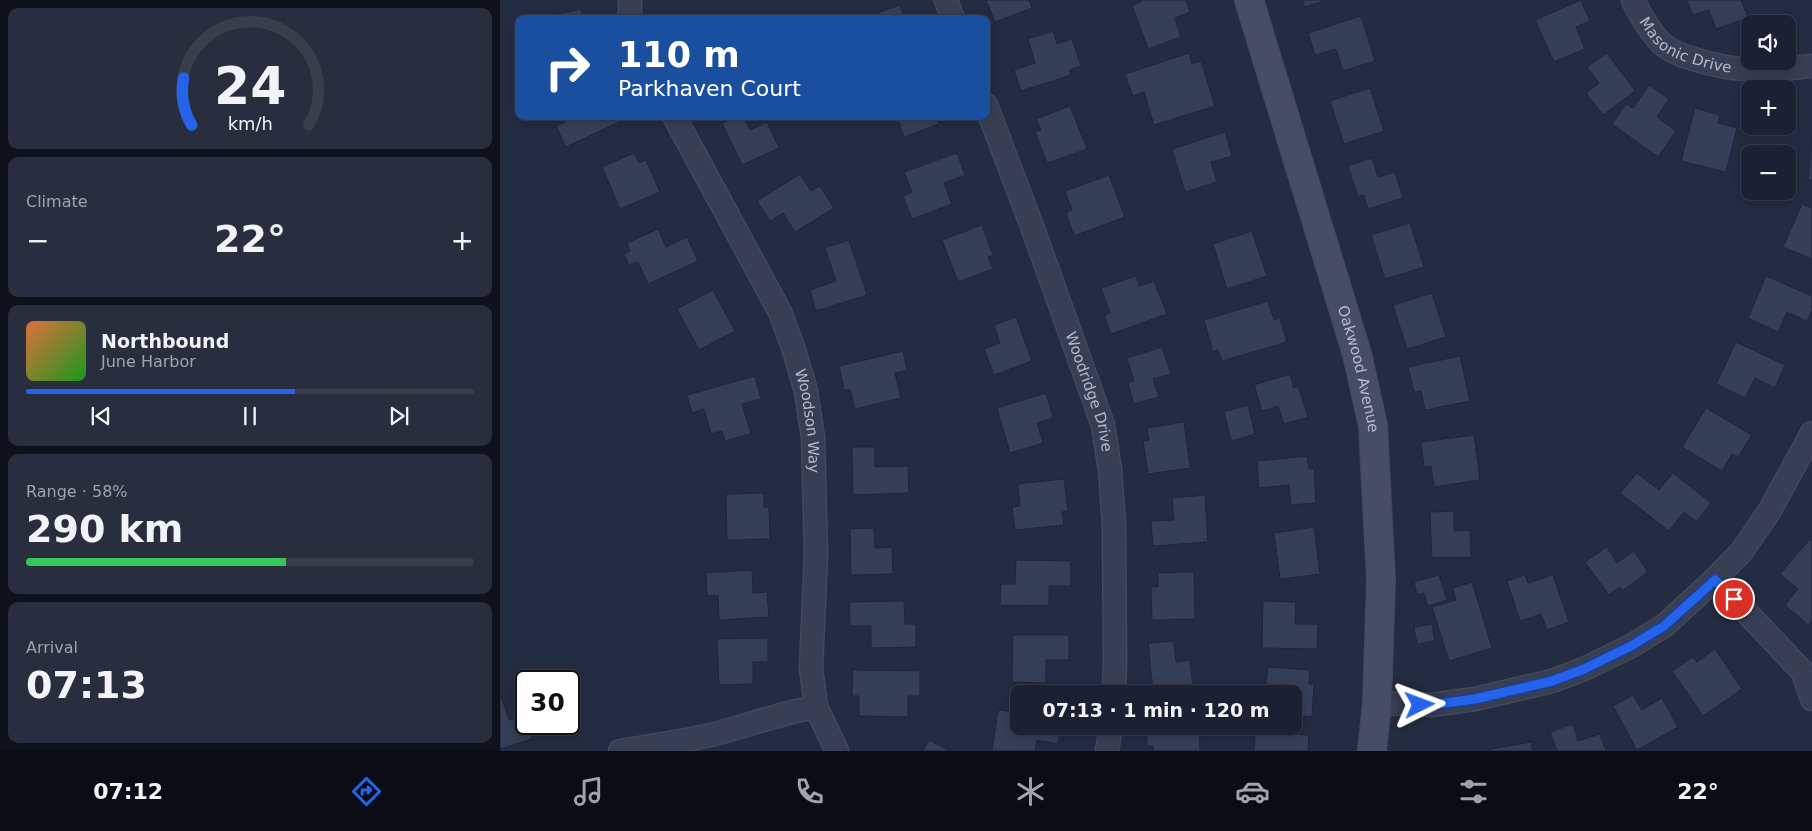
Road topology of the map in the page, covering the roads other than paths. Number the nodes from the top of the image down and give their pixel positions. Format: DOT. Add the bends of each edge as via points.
graph roads {
  1 [pos="630,0"];
  2 [pos="946,0"];
  3 [pos="1249,0"];
  4 [pos="1633,0"];
  5 [pos="631,15"];
  6 [pos="952,15"];
  7 [pos="1812,66"];
  8 [pos="990,116"];
  9 [pos="676,120"];
  10 [pos="1812,433"];
  11 [pos="1715,580"];
  12 [pos="1114,685"];
  13 [pos="1812,699"];
  14 [pos="1376,703"];
  15 [pos="816,707"];
  16 [pos="1110,735"];
  17 [pos="620,751"];
  18 [pos="837,751"];
  19 [pos="1107,751"];
  20 [pos="1372,751"];
  1 -- 5 [label="street"];
  2 -- 6 [label="street"];
  3 -- 14 [label="main road, Oakwood Avenue" via="1358,354 1372,426 1381,580"];
  4 -- 7 [label="street, Masonic Drive" via="1661,43 1679,54 1712,65 1746,71"];
  8 -- 12 [label="street, Woodridge Drive" via="1103,425 1114,525"];
  9 -- 15 [label="street, Woodson Way" via="780,312 806,391 813,438 816,554 811,668"];
  10 -- 11 [label="street" via="1770,510 1742,551"];
  11 -- 13 [label="street" via="1803,672"];
  11 -- 14 [label="street" via="1664,626 1631,646 1552,681 1475,699 1431,705"];
  14 -- 20 [label="main road, Oakwood Avenue"];
  15 -- 17 [label="street" via="696,738"];
  15 -- 18 [label="street, Woodson Way"];
  16 -- 19 [label="street"];
}
